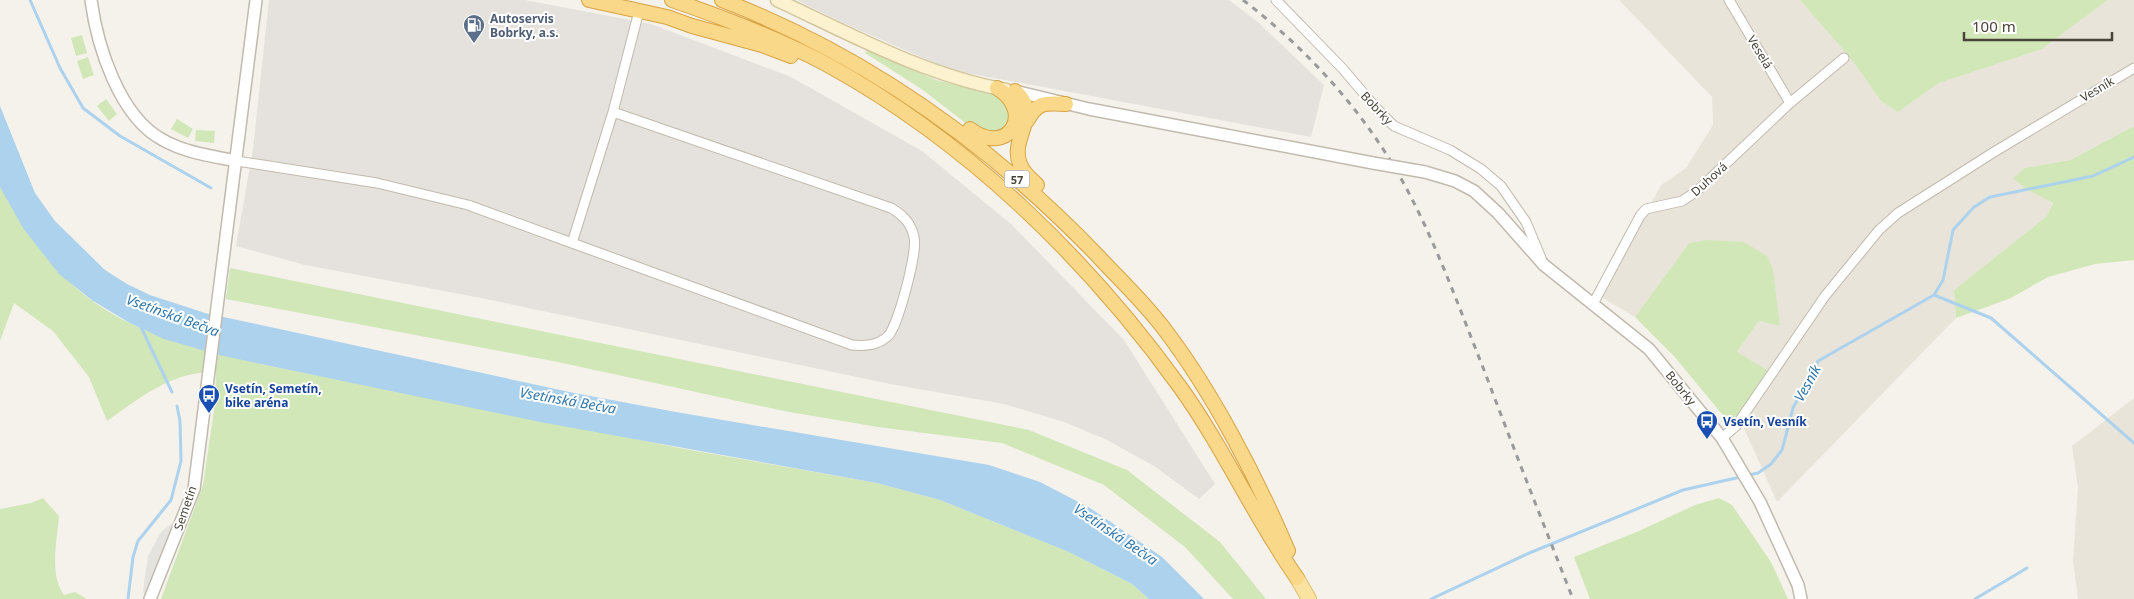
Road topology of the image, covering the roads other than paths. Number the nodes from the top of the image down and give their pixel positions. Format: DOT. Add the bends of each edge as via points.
graph roads {
  1 [pos="256,0"];
  2 [pos="589,0"];
  3 [pos="672,0"];
  4 [pos="722,0"];
  5 [pos="776,0"];
  6 [pos="1276,0"];
  7 [pos="1729,0"];
  8 [pos="91,2"];
  9 [pos="639,11"];
  10 [pos="1844,58"];
  11 [pos="2134,68"];
  12 [pos="885,80"];
  13 [pos="997,88"];
  14 [pos="1022,99"];
  15 [pos="1790,103"];
  16 [pos="1066,104"];
  17 [pos="612,112"];
  18 [pos="914,120"];
  19 [pos="1023,129"];
  20 [pos="237,161"];
  21 [pos="572,243"];
  22 [pos="1544,265"];
  23 [pos="1134,294"];
  24 [pos="1593,304"];
  25 [pos="1722,438"];
  26 [pos="1297,578"];
  27 [pos="150,599"];
  28 [pos="1309,599"];
  29 [pos="1801,599"];
  1 -- 20 [label="street, Semetín"];
  2 -- 9 [label="highway"];
  3 -- 18 [label="highway, 57" via="774,38 871,91"];
  4 -- 12 [label="highway, 57" via="803,34"];
  5 -- 13 [label="main road" via="906,60 944,75"];
  6 -- 22 [label="street, Bobrky" via="1394,126 1450,150 1501,186 1526,222"];
  7 -- 15 [label="street, Veselá"];
  8 -- 20 [label="street" via="113,80 148,130 184,150"];
  9 -- 17 [label="street"];
  9 -- 18 [label="highway" via="787,54"];
  10 -- 15 [label="street, Duhová"];
  11 -- 25 [label="street, Vesník" via="1994,152 1898,213 1879,230 1825,296 1736,426"];
  12 -- 14 [label="highway" via="934,103 985,139 995,140 1007,134"];
  12 -- 23 [label="highway, 57" via="979,146 1080,238"];
  13 -- 14 [label="main road"];
  13 -- 14 [label="highway" via="1010,99"];
  14 -- 16 [label="street, Bobrky"];
  14 -- 19 [label="highway" via="1026,112"];
  15 -- 24 [label="street, Duhová" via="1697,191 1682,201 1646,209"];
  16 -- 19 [label="highway" via="1046,103 1036,107"];
  16 -- 22 [label="street, Bobrky, bridge" via="1425,172 1455,181 1474,190"];
  17 -- 21 [label="street"];
  17 -- 21 [label="street" via="891,208 901,215 910,225 915,251 896,323 889,335 878,343 852,345"];
  18 -- 26 [label="highway, 57" via="1001,188 1059,242 1118,306 1181,388 1218,444"];
  19 -- 23 [label="highway" via="1017,148 1022,169 1088,235"];
  20 -- 21 [label="street" via="377,183 450,200"];
  20 -- 27 [label="street, Semetín" via="194,489"];
  22 -- 24 [label="street, Bobrky"];
  23 -- 26 [label="highway, 57" via="1178,348 1219,414 1278,529"];
  24 -- 25 [label="street, Bobrky" via="1649,349"];
  25 -- 29 [label="street, Bobrky" via="1760,502 1798,585"];
  26 -- 28 [label="main road, 57"];
}
